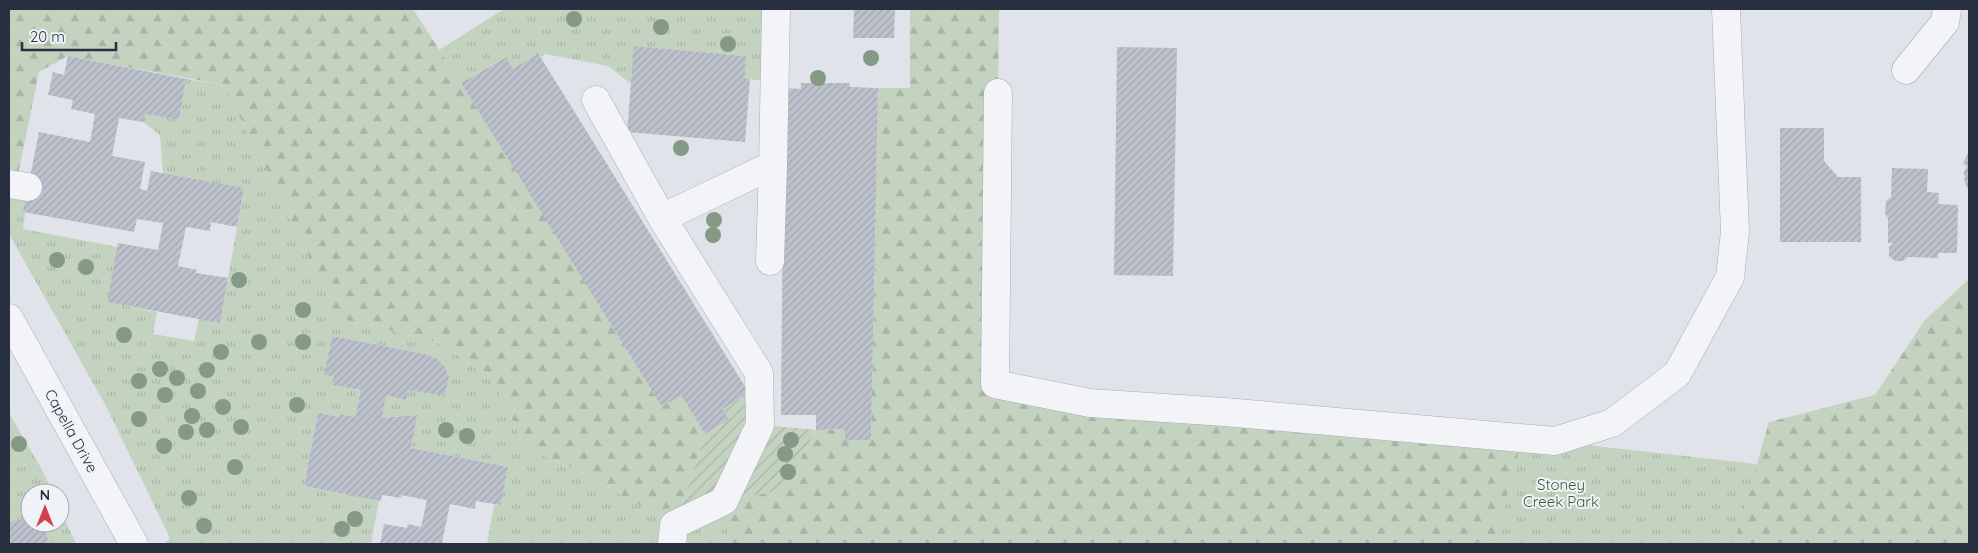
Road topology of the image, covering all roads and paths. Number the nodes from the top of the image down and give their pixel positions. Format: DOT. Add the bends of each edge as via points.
graph roads {
  1 [pos="776,9"];
  2 [pos="1726,9"];
  3 [pos="1947,9"];
  4 [pos="1906,70"];
  5 [pos="998,93"];
  6 [pos="596,100"];
  7 [pos="773,165"];
  8 [pos="662,218"];
  9 [pos="770,261"];
  10 [pos="9,318"];
  11 [pos="673,535"];
  12 [pos="134,544"];
  1 -- 7 [label="street"];
  2 -- 5 [label="street" via="1735,232 1730,277 1677,374 1612,424 1555,441 1090,403 994,384"];
  3 -- 4 [label="street" via="1945,22"];
  6 -- 8 [label="street"];
  7 -- 8 [label="street"];
  7 -- 9 [label="street"];
  8 -- 11 [label="street" via="759,372 760,425 724,502"];
  10 -- 12 [label="street, Capella Drive"];
}
